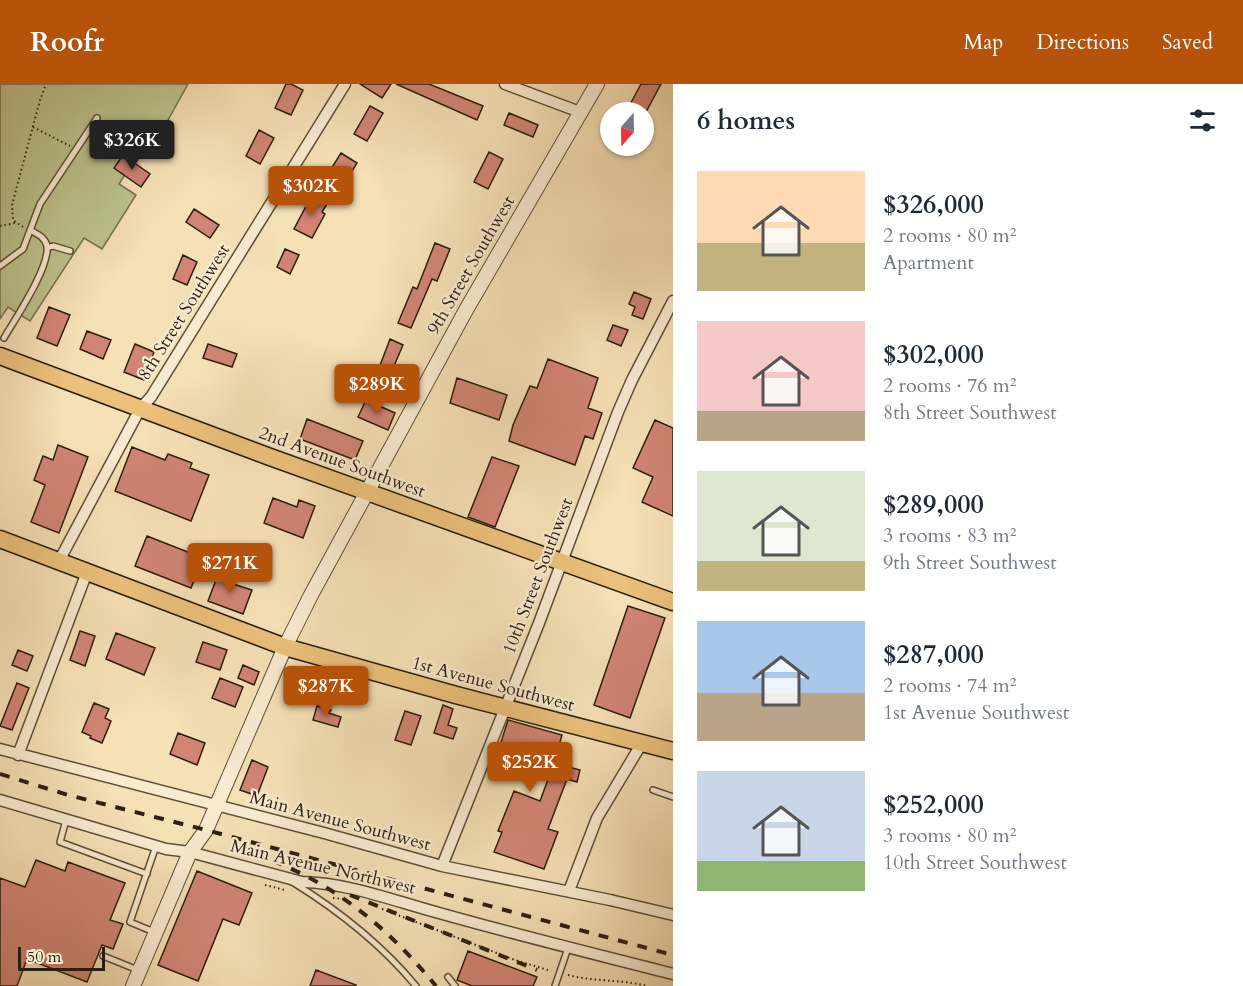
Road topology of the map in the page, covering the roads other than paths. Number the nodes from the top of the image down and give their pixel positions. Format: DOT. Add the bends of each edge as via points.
graph roads {
  1 [pos="345,84"];
  2 [pos="506,84"];
  3 [pos="597,84"];
  4 [pos="580,111"];
  5 [pos="97,118"];
  6 [pos="30,230"];
  7 [pos="46,248"];
  8 [pos="70,251"];
  9 [pos="0,266"];
  10 [pos="673,301"];
  11 [pos="4,338"];
  12 [pos="0,356"];
  13 [pos="140,409"];
  14 [pos="366,491"];
  15 [pos="0,538"];
  16 [pos="58,561"];
  17 [pos="561,562"];
  18 [pos="87,572"];
  19 [pos="673,602"];
  20 [pos="285,647"];
  21 [pos="505,707"];
  22 [pos="642,743"];
  23 [pos="0,749"];
  24 [pos="673,750"];
  25 [pos="18,755"];
  26 [pos="653,790"];
  27 [pos="673,797"];
  28 [pos="0,800"];
  29 [pos="218,805"];
  30 [pos="66,820"];
  31 [pos="156,846"];
  32 [pos="190,852"];
  33 [pos="442,866"];
  34 [pos="147,874"];
  35 [pos="286,878"];
  36 [pos="569,891"];
  37 [pos="673,915"];
  38 [pos="155,933"];
  39 [pos="568,948"];
  40 [pos="103,956"];
  41 [pos="139,970"];
  42 [pos="673,974"];
  43 [pos="448,978"];
  44 [pos="133,986"];
  45 [pos="416,986"];
  46 [pos="455,986"];
  47 [pos="555,986"];
  1 -- 13 [label="street, 8th Street Southwest"];
  2 -- 4 [label="street"];
  3 -- 4 [label="street, 9th Street Southwest"];
  4 -- 14 [label="street, 9th Street Southwest"];
  5 -- 6 [label="lane" via="40,204"];
  6 -- 7 [label="lane" via="42,237"];
  6 -- 9 [label="lane" via="23,249"];
  7 -- 8 [label="lane"];
  7 -- 11 [label="lane" via="40,273"];
  10 -- 17 [label="street, 10th Street Southwest" via="632,380"];
  12 -- 13 [label="main road, 2nd Avenue Southwest"];
  13 -- 14 [label="main road, 2nd Avenue Southwest"];
  13 -- 16 [label="street, 8th Street Southwest"];
  14 -- 17 [label="main road, 2nd Avenue Southwest"];
  14 -- 20 [label="street, 9th Street Southwest"];
  15 -- 16 [label="main road, 1st Avenue Southwest"];
  16 -- 18 [label="main road, 1st Avenue Southwest"];
  17 -- 19 [label="main road, 2nd Avenue Southwest"];
  17 -- 21 [label="street, 10th Street Southwest"];
  18 -- 20 [label="main road, 1st Avenue Southwest"];
  18 -- 25 [label="street"];
  20 -- 21 [label="main road, 1st Avenue Southwest"];
  20 -- 29 [label="street, 9th Street Southwest"];
  21 -- 22 [label="main road, 1st Avenue Southwest"];
  21 -- 33 [label="street, 10th Street Southwest"];
  22 -- 24 [label="main road, 1st Avenue Southwest"];
  22 -- 36 [label="street" via="597,818"];
  23 -- 25 [label="street, Main Avenue Southwest"];
  25 -- 29 [label="street, Main Avenue Southwest"];
  26 -- 27 [label="lane"];
  28 -- 30 [label="street, Main Avenue Northwest"];
  29 -- 32 [label="street, 9th Street Southwest" via="202,838"];
  29 -- 33 [label="street, Main Avenue Southwest"];
  30 -- 31 [label="street, Main Avenue Northwest"];
  30 -- 34 [label="lane" via="60,842"];
  31 -- 32 [label="street, Main Avenue Northwest"];
  31 -- 34 [label="lane"];
  32 -- 35 [label="street, Main Avenue Northwest"];
  32 -- 38 [label="street, 9th Street Southwest"];
  33 -- 36 [label="street, Main Avenue Southwest"];
  34 -- 38 [label="lane" via="130,922"];
  35 -- 39 [label="street, Main Avenue Northwest" via="376,894"];
  35 -- 45 [label="lane" via="346,917"];
  36 -- 37 [label="street, Main Avenue Southwest"];
  38 -- 41 [label="street, 9th Street Southwest"];
  39 -- 42 [label="street, Main Avenue Northwest"];
  39 -- 47 [label="lane"];
  40 -- 41 [label="lane"];
  41 -- 44 [label="street, 9th Street Southwest"];
  43 -- 46 [label="lane"];
}
